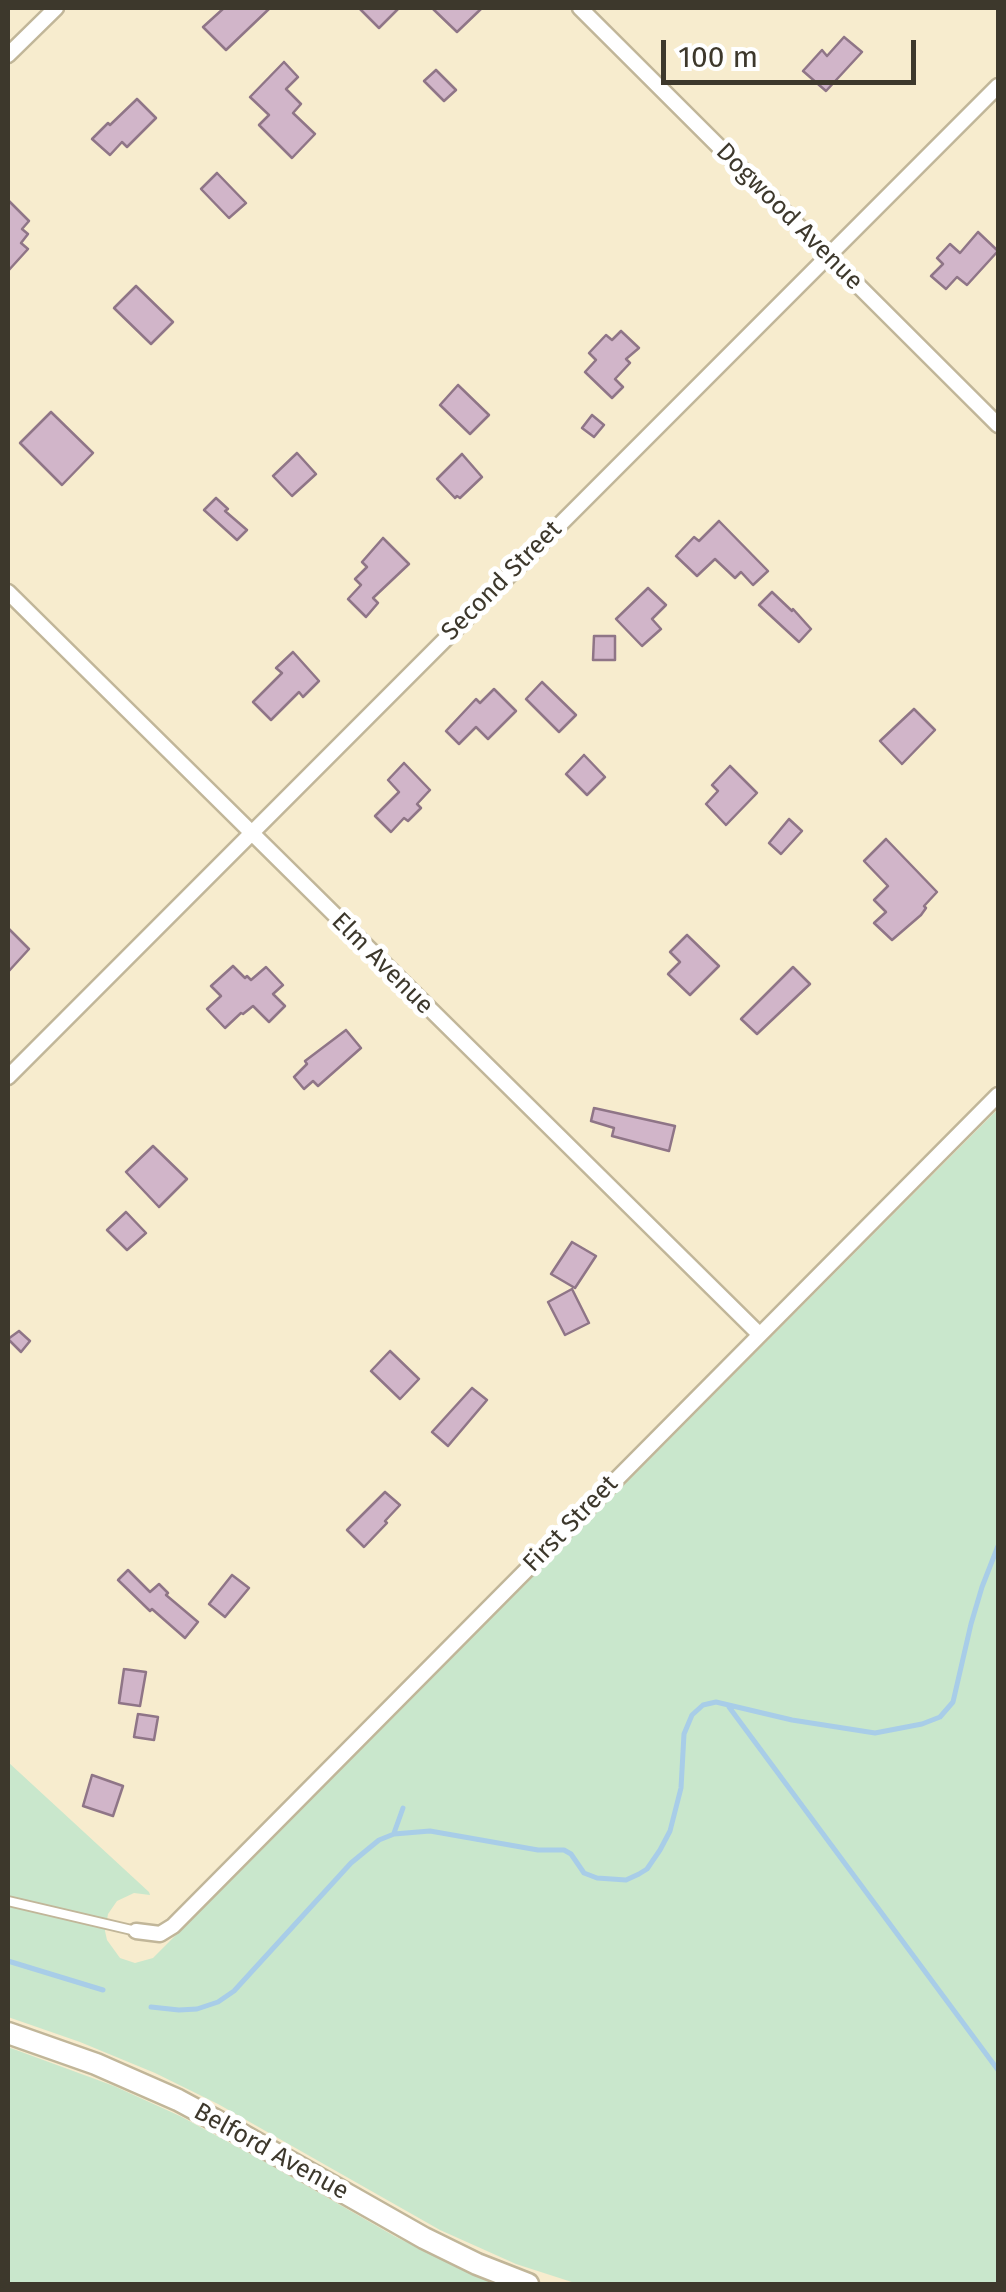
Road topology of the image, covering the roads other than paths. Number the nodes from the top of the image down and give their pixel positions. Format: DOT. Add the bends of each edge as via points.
graph roads {
  1 [pos="56,8"];
  2 [pos="580,8"];
  3 [pos="8,56"];
  4 [pos="998,86"];
  5 [pos="828,256"];
  6 [pos="998,426"];
  7 [pos="8,592"];
  8 [pos="250,833"];
  9 [pos="8,1077"];
  10 [pos="998,1095"];
  11 [pos="759,1334"];
  12 [pos="8,1901"];
  13 [pos="136,1931"];
  14 [pos="8,2032"];
  15 [pos="528,2284"];
  1 -- 3 [label="street"];
  2 -- 5 [label="street, Dogwood Avenue"];
  4 -- 5 [label="street, Second Street"];
  5 -- 6 [label="street, Dogwood Avenue"];
  5 -- 8 [label="street, Second Street"];
  7 -- 8 [label="street, Elm Avenue"];
  8 -- 9 [label="street, Second Street"];
  8 -- 11 [label="street, Elm Avenue"];
  10 -- 11 [label="street, First Street"];
  11 -- 13 [label="street, First Street" via="173,1926 160,1934"];
  12 -- 13 [label="lane"];
  14 -- 15 [label="main road, Belford Avenue" via="162,2093 424,2238"];
}
